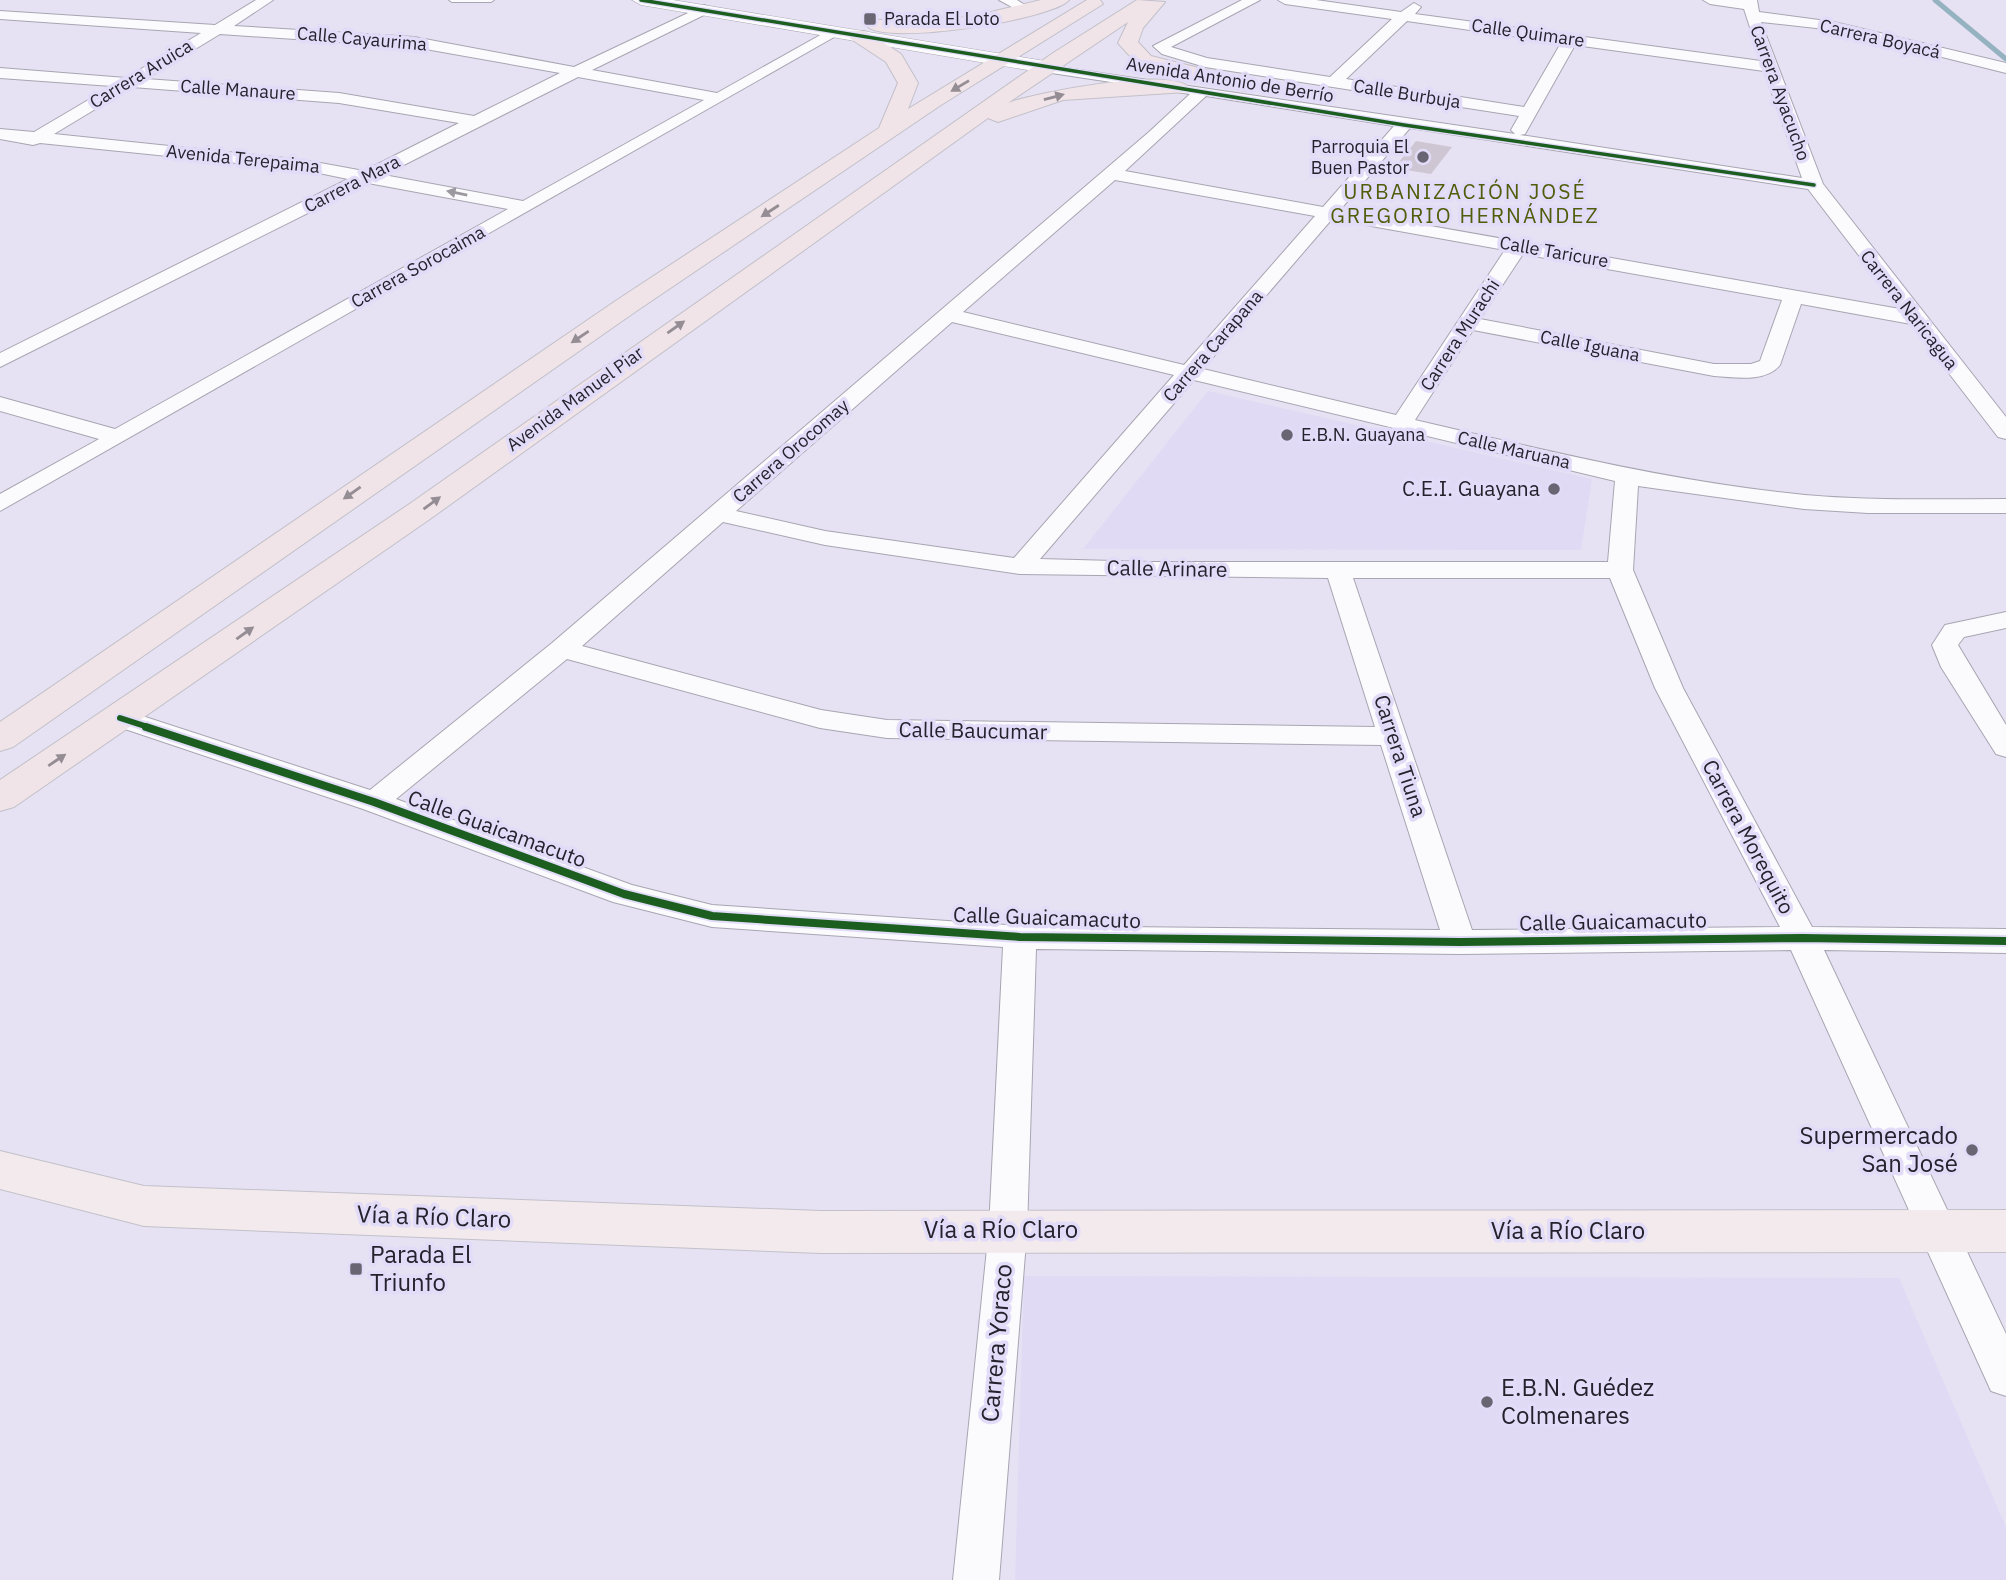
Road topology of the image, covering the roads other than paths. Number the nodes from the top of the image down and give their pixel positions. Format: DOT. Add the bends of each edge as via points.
graph roads {
  1 [pos="266,0"];
  2 [pos="452,0"];
  3 [pos="491,0"];
  4 [pos="641,0"];
  5 [pos="1006,0"];
  6 [pos="1060,0"];
  7 [pos="1102,0"];
  8 [pos="1150,0"];
  9 [pos="1157,0"];
  10 [pos="1253,0"];
  11 [pos="1285,0"];
  12 [pos="1423,0"];
  13 [pos="1710,0"];
  14 [pos="710,5"];
  15 [pos="1751,7"];
  16 [pos="1027,11"];
  17 [pos="0,15"];
  18 [pos="1403,16"];
  19 [pos="877,26"];
  20 [pos="217,28"];
  21 [pos="836,32"];
  22 [pos="858,35"];
  23 [pos="1571,39"];
  24 [pos="1011,55"];
  25 [pos="1053,62"];
  26 [pos="1770,67"];
  27 [pos="2002,67"];
  28 [pos="575,71"];
  29 [pos="0,73"];
  30 [pos="1334,82"];
  31 [pos="125,83"];
  32 [pos="1244,85"];
  33 [pos="1190,90"];
  34 [pos="720,98"];
  35 [pos="1531,113"];
  36 [pos="474,121"];
  37 [pos="1404,124"];
  38 [pos="888,132"];
  39 [pos="0,134"];
  40 [pos="1515,136"];
  41 [pos="38,138"];
  42 [pos="9,148"];
  43 [pos="924,153"];
  44 [pos="1111,174"];
  45 [pos="369,175"];
  46 [pos="1813,181"];
  47 [pos="343,187"];
  48 [pos="524,207"];
  49 [pos="1331,212"];
  50 [pos="498,221"];
  51 [pos="1518,246"];
  52 [pos="1794,296"];
  53 [pos="949,315"];
  54 [pos="1914,318"];
  55 [pos="1467,323"];
  56 [pos="0,361"];
  57 [pos="1189,373"];
  58 [pos="0,404"];
  59 [pos="1401,424"];
  60 [pos="2006,432"];
  61 [pos="117,437"];
  62 [pos="1627,477"];
  63 [pos="0,504"];
  64 [pos="2006,506"];
  65 [pos="718,514"];
  66 [pos="1020,566"];
  67 [pos="1338,570"];
  68 [pos="1620,570"];
  69 [pos="2006,620"];
  70 [pos="562,649"];
  71 [pos="120,718"];
  72 [pos="1394,736"];
  73 [pos="0,739"];
  74 [pos="2006,748"];
  75 [pos="0,798"];
  76 [pos="374,802"];
  77 [pos="1020,937"];
  78 [pos="1802,938"];
  79 [pos="2006,941"];
  80 [pos="1460,942"];
  81 [pos="0,1170"];
  82 [pos="1008,1230"];
  83 [pos="1939,1231"];
  84 [pos="2006,1231"];
  85 [pos="2006,1378"];
  86 [pos="976,1580"];
  1 -- 20 [label="street, Carrera Aruica"];
  2 -- 3 [label="lane"];
  4 -- 14 [label="street, Avenida Antonio de Berrío"];
  5 -- 16 [label="street"];
  6 -- 16 [label="highway"];
  7 -- 24 [label="highway"];
  8 -- 25 [label="highway, Avenida Manuel Piar"];
  9 -- 32 [label="highway" via="1134,27 1128,43 1144,60"];
  10 -- 30 [label="street, Calle Burbuja" via="1161,46 1205,62"];
  11 -- 18 [label="street, Calle Quimare"];
  12 -- 18 [label="street"];
  13 -- 15 [label="street, Carrera Boyacá"];
  14 -- 19 [label="street, Avenida Antonio de Berrío"];
  14 -- 21 [label="street, Avenida Antonio de Berrío"];
  14 -- 28 [label="street, Carrera Mara"];
  15 -- 26 [label="street, Carrera Ayacucho"];
  15 -- 27 [label="street, Carrera Boyacá"];
  16 -- 19 [label="highway" via="966,25"];
  17 -- 20 [label="street, Calle Cayaurima"];
  18 -- 23 [label="street, Calle Quimare"];
  18 -- 30 [label="street"];
  19 -- 24 [label="street, Avenida Antonio de Berrío"];
  20 -- 28 [label="street, Calle Cayaurima" via="414,42"];
  20 -- 31 [label="street, Carrera Aruica"];
  21 -- 22 [label="street, Avenida Antonio de Berrío"];
  21 -- 34 [label="street, Carrera Sorocaima"];
  22 -- 24 [label="street, Avenida Antonio de Berrío"];
  22 -- 38 [label="highway" via="894,58 908,83"];
  23 -- 26 [label="street, Calle Quimare"];
  23 -- 35 [label="street"];
  24 -- 25 [label="street, Avenida Antonio de Berrío"];
  24 -- 38 [label="highway, one-way"];
  25 -- 32 [label="street, Avenida Antonio de Berrío"];
  25 -- 33 [label="street, Avenida Antonio de Berrío"];
  25 -- 43 [label="highway, Avenida Manuel Piar"];
  26 -- 46 [label="street, Carrera Ayacucho"];
  28 -- 34 [label="street, Calle Cayaurima"];
  28 -- 36 [label="street, Carrera Mara"];
  29 -- 31 [label="street, Calle Manaure"];
  30 -- 35 [label="street, Calle Burbuja"];
  31 -- 36 [label="street, Calle Manaure" via="339,98"];
  31 -- 41 [label="street, Carrera Aruica"];
  32 -- 40 [label="street, Avenida Antonio de Berrío"];
  33 -- 37 [label="street, Avenida Antonio de Berrío"];
  43 -- 33 [label="highway, one-way" via="1008,111 1062,94 1118,87"];
  33 -- 44 [label="street, Carrera Orocomay"];
  34 -- 48 [label="street, Carrera Sorocaima"];
  35 -- 40 [label="street"];
  36 -- 45 [label="street, Carrera Mara"];
  37 -- 40 [label="street, Avenida Antonio de Berrío"];
  37 -- 49 [label="street, Carrera Carapana"];
  38 -- 73 [label="highway, one-way" via="592,329"];
  39 -- 41 [label="street, Avenida Terepaima"];
  40 -- 46 [label="street, Avenida Antonio de Berrío"];
  41 -- 42 [label="street, Carrera Aruica"];
  41 -- 45 [label="street, Avenida Terepaima" via="304,164"];
  42 -- 47 [label="street, Avenida Terepaima"];
  71 -- 43 [label="highway, Avenida Manuel Piar, one-way"];
  44 -- 49 [label="street, Calle Taricure"];
  44 -- 53 [label="street, Carrera Orocomay"];
  45 -- 47 [label="street, Carrera Mara"];
  48 -- 45 [label="street, Avenida Terepaima, one-way"];
  46 -- 54 [label="street, Carrera Naricagua"];
  47 -- 50 [label="street, Avenida Terepaima"];
  47 -- 56 [label="street, Carrera Mara"];
  48 -- 50 [label="street, Carrera Sorocaima"];
  49 -- 51 [label="street, Calle Taricure"];
  49 -- 57 [label="street, Carrera Carapana"];
  50 -- 61 [label="street, Carrera Sorocaima"];
  51 -- 52 [label="street, Calle Taricure"];
  51 -- 55 [label="street, Carrera Murachi"];
  52 -- 54 [label="street, Calle Taricure"];
  52 -- 55 [label="street, Calle Iguana" via="1769,365 1754,371 1714,370"];
  53 -- 57 [label="street, Calle Maruana"];
  53 -- 65 [label="street, Carrera Orocomay"];
  54 -- 60 [label="street, Carrera Naricagua"];
  55 -- 59 [label="street, Carrera Murachi"];
  57 -- 59 [label="street, Calle Maruana"];
  57 -- 66 [label="street, Carrera Carapana"];
  58 -- 61 [label="street"];
  59 -- 62 [label="street, Calle Maruana"];
  61 -- 63 [label="street, Carrera Sorocaima"];
  62 -- 64 [label="street, Calle Maruana" via="1804,502"];
  62 -- 68 [label="street, Carrera Morequito"];
  65 -- 66 [label="street, Calle Arinare" via="825,538"];
  65 -- 70 [label="street, Carrera Orocomay"];
  66 -- 67 [label="street, Calle Arinare"];
  67 -- 68 [label="street, Calle Arinare"];
  67 -- 72 [label="street, Carrera Tiuna"];
  68 -- 78 [label="street, Carrera Morequito" via="1669,688"];
  69 -- 74 [label="street" via="1954,631 1945,645"];
  70 -- 72 [label="street, Calle Baucumar" via="820,719 887,729"];
  70 -- 76 [label="street, Carrera Orocomay"];
  75 -- 71 [label="highway, Avenida Manuel Piar, one-way"];
  71 -- 76 [label="street, Calle Guaicamacuto"];
  72 -- 80 [label="street, Carrera Tiuna"];
  76 -- 77 [label="street, Calle Guaicamacuto" via="624,894 712,916"];
  77 -- 80 [label="street, Calle Guaicamacuto"];
  77 -- 82 [label="street, Carrera Yoraco"];
  78 -- 79 [label="street, Calle Guaicamacuto"];
  78 -- 80 [label="street, Calle Guaicamacuto"];
  78 -- 83 [label="street, Carrera Morequito"];
  81 -- 82 [label="main road, Vía a Río Claro" via="144,1206 821,1232"];
  82 -- 83 [label="main road, Vía a Río Claro"];
  82 -- 86 [label="street, Carrera Yoraco"];
  83 -- 84 [label="main road, Vía a Río Claro"];
  83 -- 85 [label="street, Carrera Morequito"];
}
